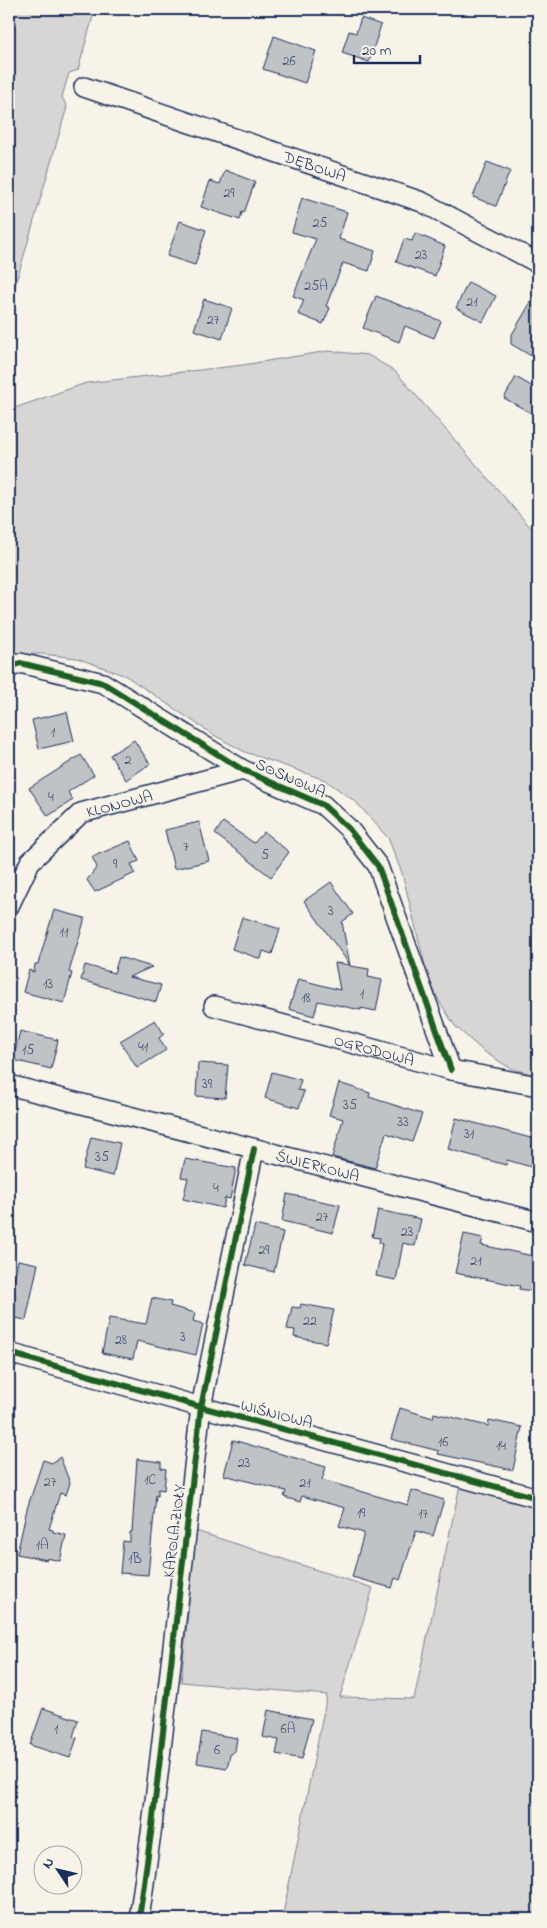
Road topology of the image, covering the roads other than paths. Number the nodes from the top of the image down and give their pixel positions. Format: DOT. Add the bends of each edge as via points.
graph roads {
  1 [pos="84,87"];
  2 [pos="538,263"];
  3 [pos="9,668"];
  4 [pos="243,770"];
  5 [pos="9,906"];
  6 [pos="214,1006"];
  7 [pos="451,1070"];
  8 [pos="9,1085"];
  9 [pos="538,1086"];
  10 [pos="254,1149"];
  11 [pos="538,1222"];
  12 [pos="9,1352"];
  13 [pos="201,1407"];
  14 [pos="538,1498"];
  15 [pos="139,1919"];
  1 -- 2 [label="street, DĘBOWA" via="422,202"];
  3 -- 4 [label="street, SOSNOWA" via="20,663 103,683"];
  4 -- 5 [label="street, KLONOWA" via="81,813 30,862"];
  4 -- 7 [label="street, SOSNOWA" via="323,804 349,828 378,866"];
  6 -- 7 [label="street, OGRODOWA"];
  7 -- 9 [label="street, OGRODOWA"];
  8 -- 10 [label="street, ŚWIERKOWA"];
  10 -- 11 [label="street, ŚWIERKOWA"];
  10 -- 13 [label="street, KAROLA ZIOŁY"];
  12 -- 13 [label="street, WIŚNIOWA"];
  13 -- 14 [label="street, WIŚNIOWA"];
  13 -- 15 [label="street, KAROLA ZIOŁY"];
}
